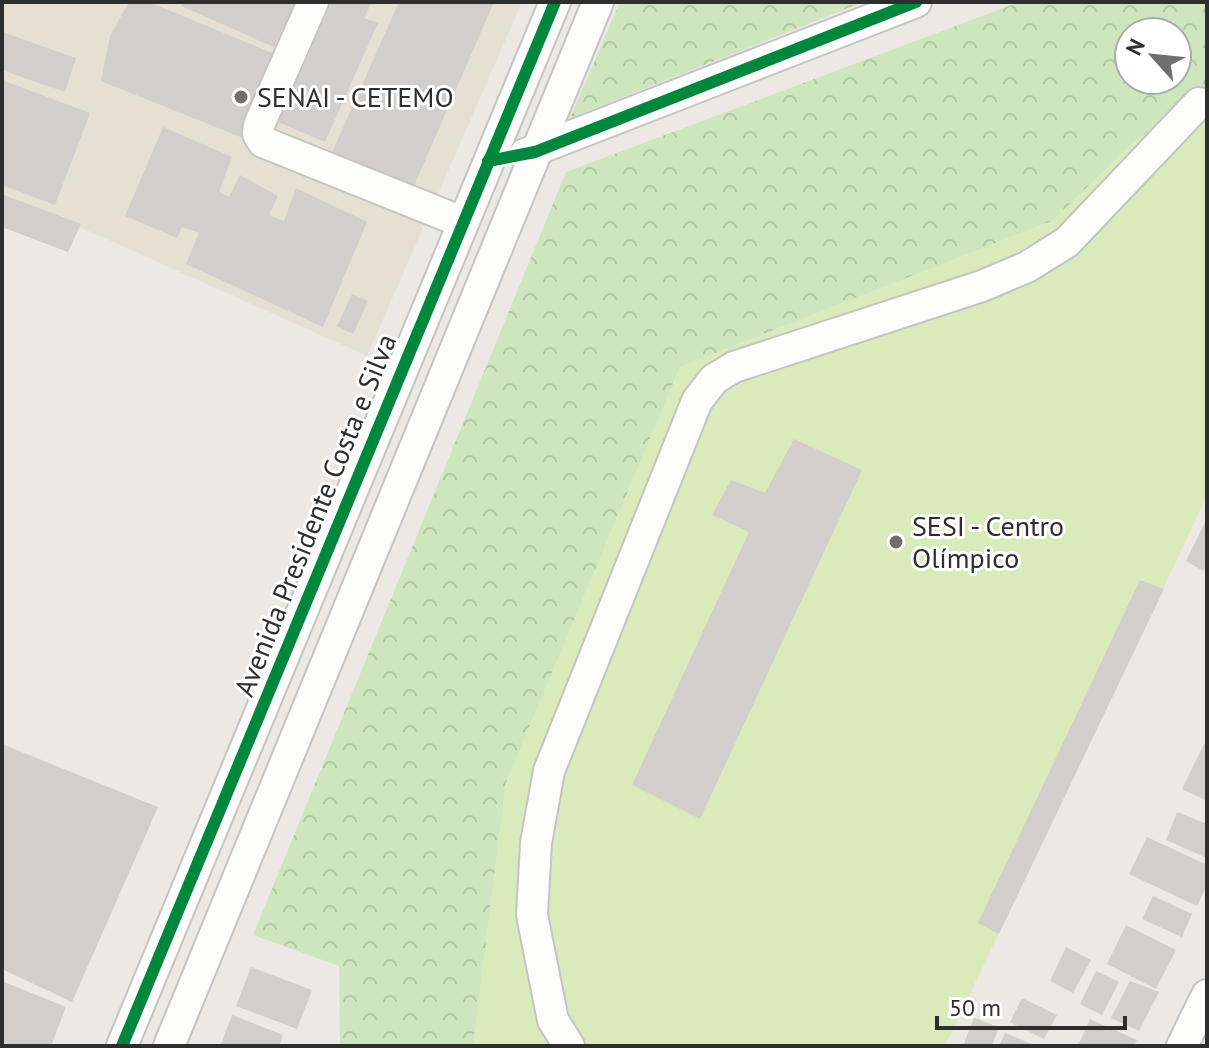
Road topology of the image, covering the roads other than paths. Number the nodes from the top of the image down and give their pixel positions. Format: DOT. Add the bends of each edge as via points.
graph roads {
  1 [pos="313,2"];
  2 [pos="555,2"];
  3 [pos="598,2"];
  4 [pos="916,2"];
  5 [pos="1199,103"];
  6 [pos="535,152"];
  7 [pos="488,161"];
  8 [pos="462,222"];
  9 [pos="196,867"];
  10 [pos="235,884"];
  11 [pos="1207,995"];
  12 [pos="122,1046"];
  13 [pos="169,1046"];
  14 [pos="569,1046"];
  15 [pos="1182,1046"];
  1 -- 8 [label="street" via="259,125 263,142"];
  2 -- 7 [label="street, Avenida Presidente Costa e Silva"];
  3 -- 6 [label="street"];
  4 -- 6 [label="street"];
  5 -- 14 [label="street" via="1067,242 1027,267 734,367 714,379 697,401 549,771 536,843 532,915 553,1020"];
  6 -- 7 [label="street"];
  6 -- 10 [label="street"];
  7 -- 8 [label="street, Avenida Presidente Costa e Silva"];
  8 -- 9 [label="street, Avenida Presidente Costa e Silva"];
  9 -- 10 [label="street"];
  9 -- 12 [label="street, Avenida Presidente Costa e Silva"];
  10 -- 13 [label="street"];
  11 -- 15 [label="street"];
}
